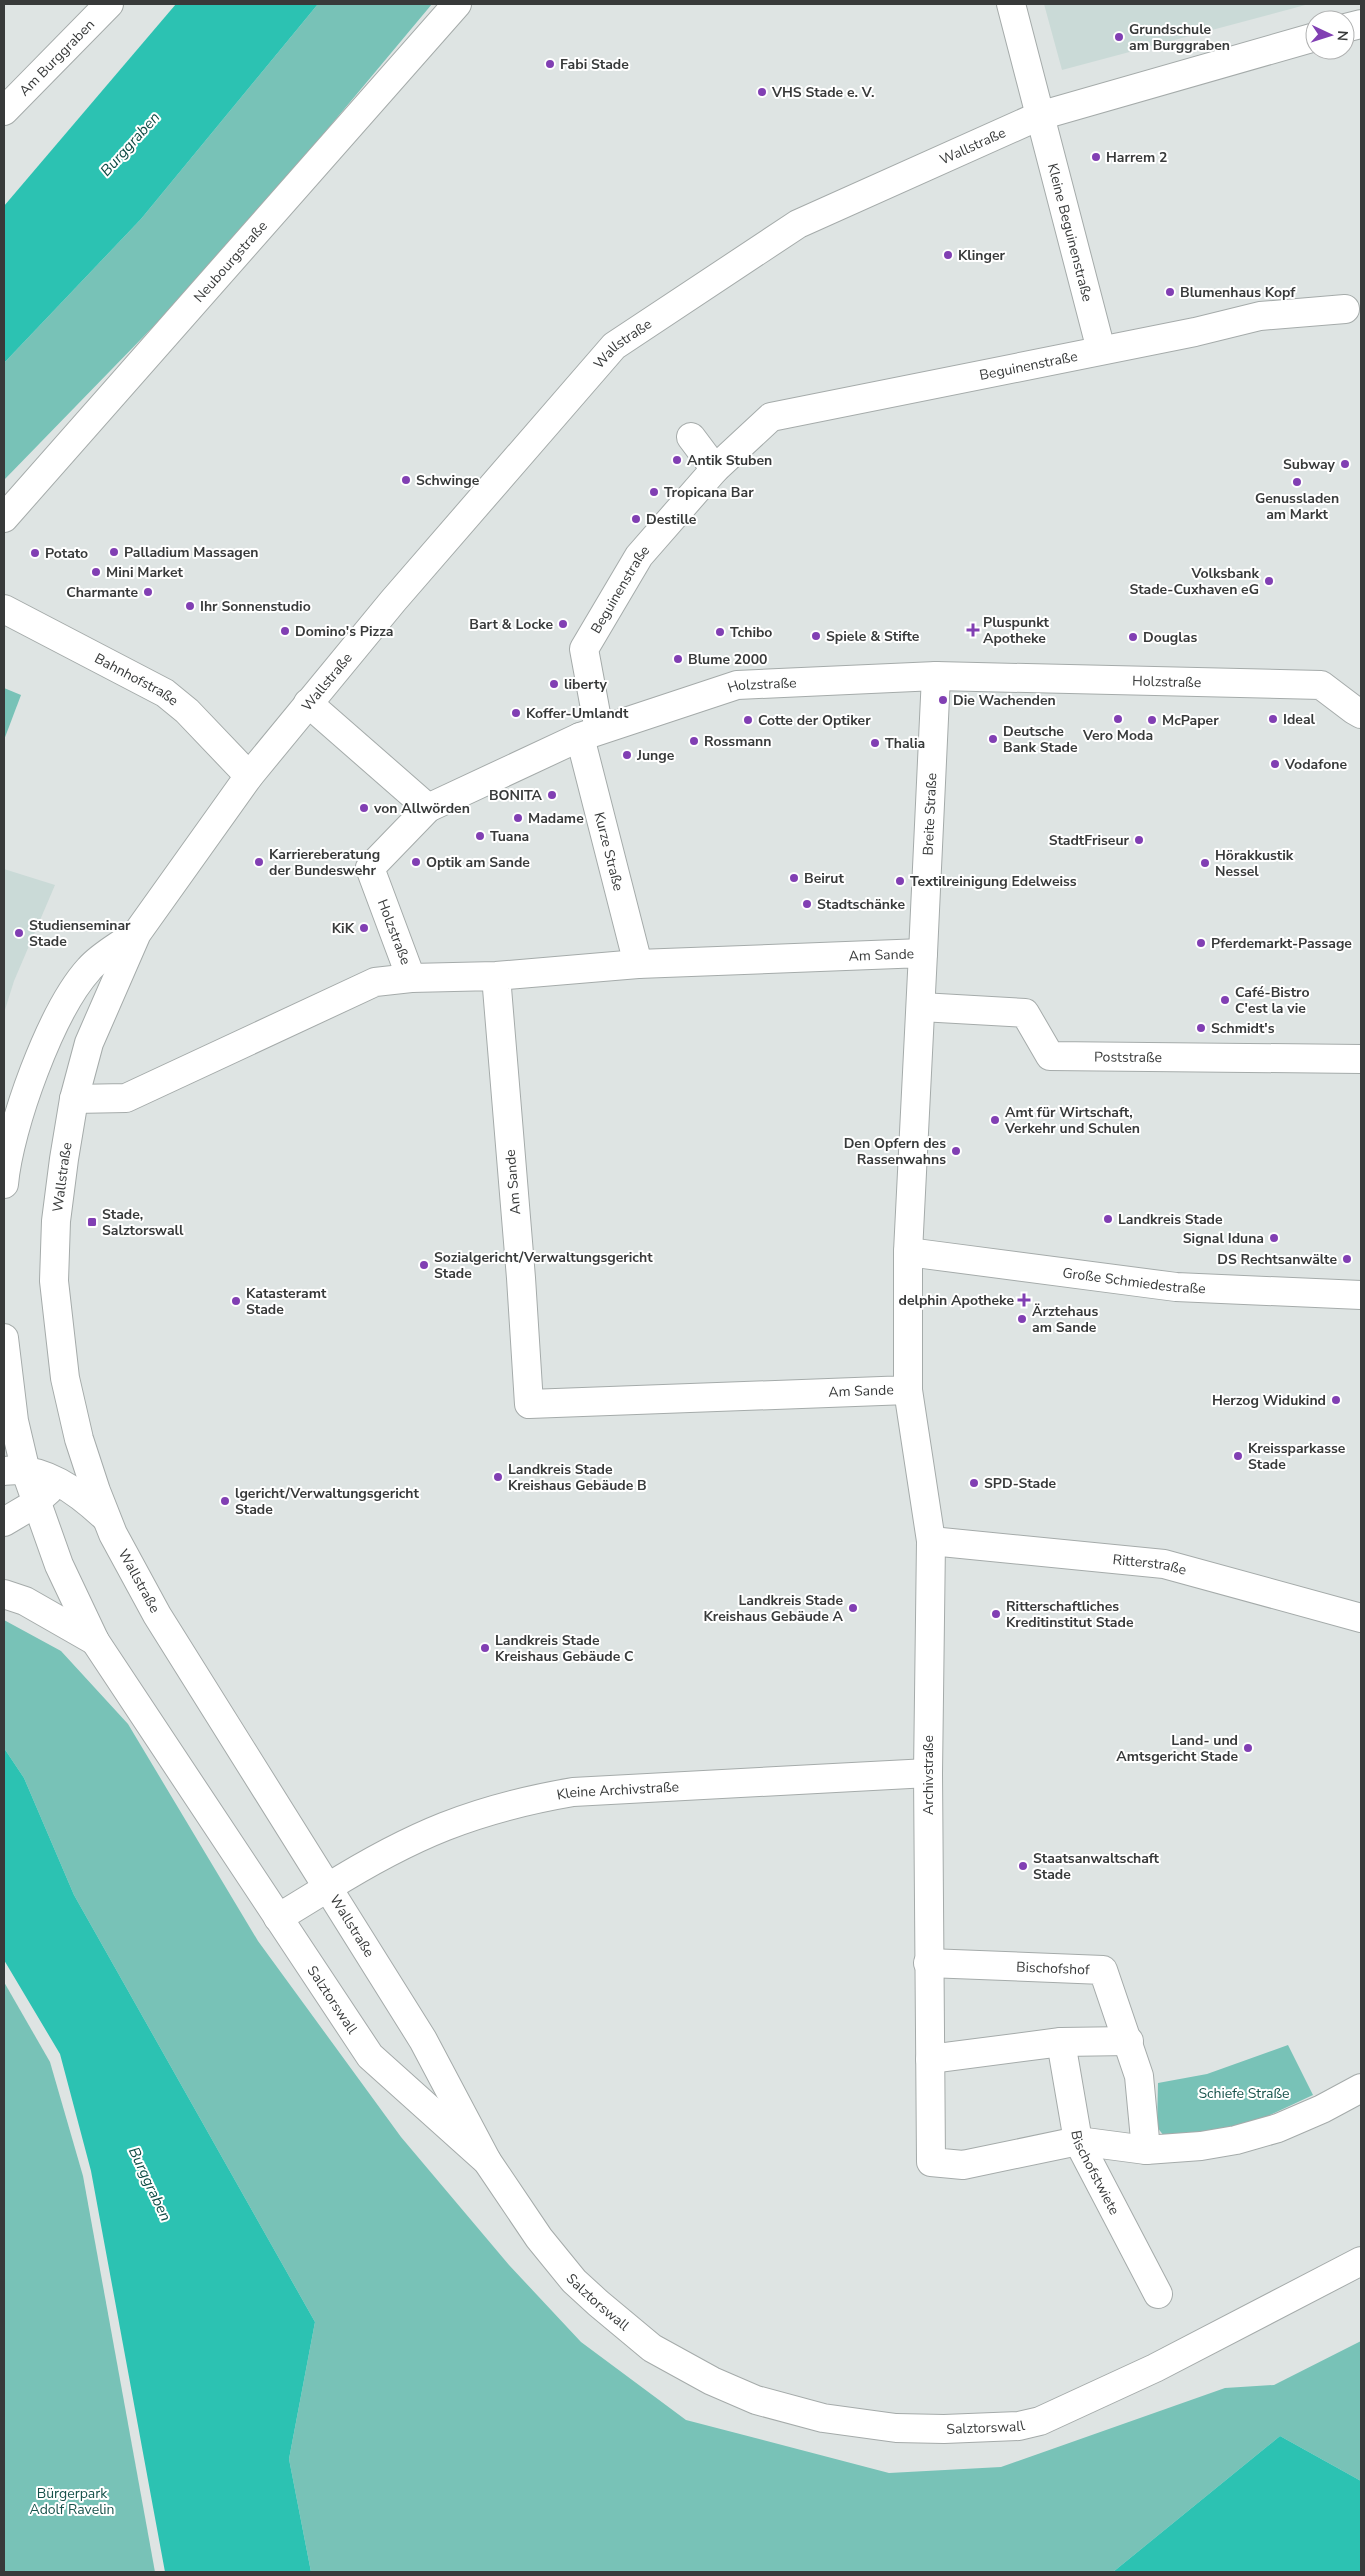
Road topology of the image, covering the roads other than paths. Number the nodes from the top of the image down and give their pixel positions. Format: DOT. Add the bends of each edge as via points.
graph roads {
  1 [pos="110,4"];
  2 [pos="457,4"];
  3 [pos="1011,4"];
  4 [pos="1305,40"];
  5 [pos="4,111"];
  6 [pos="1039,116"];
  7 [pos="1353,310"];
  8 [pos="1101,350"];
  9 [pos="691,437"];
  10 [pos="714,469"];
  11 [pos="4,518"];
  12 [pos="4,609"];
  13 [pos="936,676"];
  14 [pos="308,703"];
  15 [pos="1361,714"];
  16 [pos="590,734"];
  17 [pos="249,776"];
  18 [pos="428,808"];
  19 [pos="137,933"];
  20 [pos="923,953"];
  21 [pos="638,964"];
  22 [pos="496,976"];
  23 [pos="411,978"];
  24 [pos="920,1007"];
  25 [pos="1361,1059"];
  26 [pos="74,1099"];
  27 [pos="4,1184"];
  28 [pos="908,1252"];
  29 [pos="1361,1295"];
  30 [pos="4,1338"];
  31 [pos="908,1390"];
  32 [pos="78,1439"];
  33 [pos="15,1471"];
  34 [pos="58,1481"];
  35 [pos="36,1502"];
  36 [pos="106,1518"];
  37 [pos="4,1522"];
  38 [pos="931,1541"];
  39 [pos="4,1594"];
  40 [pos="1361,1618"];
  41 [pos="95,1641"];
  42 [pos="928,1773"];
  43 [pos="328,1888"];
  44 [pos="278,1918"];
  45 [pos="928,1963"];
  46 [pos="1129,2041"];
  47 [pos="1061,2042"];
  48 [pos="930,2059"];
  49 [pos="1361,2088"];
  50 [pos="1078,2141"];
  51 [pos="1146,2150"];
  52 [pos="487,2161"];
  53 [pos="1361,2262"];
  54 [pos="1158,2294"];
  1 -- 5 [label="street, Am Burggraben"];
  2 -- 11 [label="street, Neubourgstraße"];
  3 -- 6 [label="street, Kleine Beguinenstraße"];
  4 -- 6 [label="street, Wallstraße"];
  6 -- 8 [label="street, Kleine Beguinenstraße"];
  6 -- 14 [label="street, Wallstraße" via="798,224 614,346"];
  7 -- 8 [label="street, Beguinenstraße" via="1260,316"];
  8 -- 10 [label="street, Beguinenstraße" via="771,417"];
  9 -- 10 [label="street"];
  10 -- 16 [label="street, Beguinenstraße" via="639,556 584,649"];
  12 -- 17 [label="street, Bahnhofstraße" via="165,694 187,711"];
  13 -- 15 [label="street, Holzstraße" via="1321,685"];
  13 -- 16 [label="street, Holzstraße" via="737,685"];
  13 -- 20 [label="street, Breite Straße"];
  14 -- 17 [label="street, Wallstraße"];
  14 -- 18 [label="street"];
  16 -- 18 [label="street, Holzstraße"];
  16 -- 21 [label="street, Kurze Straße"];
  17 -- 19 [label="street, Wallstraße"];
  18 -- 23 [label="street, Holzstraße" via="370,868"];
  19 -- 26 [label="street, Wallstraße" via="89,1044"];
  19 -- 27 [label="street, Wallstraße" via="90,968 58,1018 22,1106 10,1143"];
  20 -- 21 [label="street, Am Sande"];
  20 -- 24 [label="street, Am Sande"];
  21 -- 22 [label="street, Am Sande"];
  22 -- 23 [label="street, Am Sande"];
  22 -- 31 [label="street, Am Sande" via="529,1404"];
  23 -- 26 [label="street, Am Sande" via="375,982 126,1098"];
  24 -- 25 [label="street, Poststraße" via="1025,1013 1050,1056"];
  24 -- 28 [label="street, Am Sande"];
  26 -- 32 [label="street, Wallstraße" via="56,1221 54,1281 64,1369"];
  28 -- 29 [label="street, Große Schmiedestraße" via="1176,1287"];
  28 -- 31 [label="street, Am Sande"];
  30 -- 33 [label="street" via="14,1421"];
  31 -- 38 [label="street, Archivstraße"];
  32 -- 34 [label="street"];
  32 -- 36 [label="street, Wallstraße"];
  33 -- 34 [label="street"];
  33 -- 35 [label="street"];
  34 -- 35 [label="street"];
  34 -- 36 [label="street" via="86,1499"];
  35 -- 37 [label="street"];
  35 -- 41 [label="street" via="59,1564"];
  36 -- 43 [label="street, Wallstraße" via="157,1615"];
  38 -- 40 [label="street, Ritterstraße" via="1164,1564"];
  38 -- 42 [label="street, Archivstraße"];
  39 -- 41 [label="street" via="25,1601"];
  41 -- 44 [label="street, Salztorswall"];
  42 -- 43 [label="street, Kleine Archivstraße" via="573,1792 533,1799 448,1824 387,1851"];
  42 -- 45 [label="street, Archivstraße"];
  43 -- 44 [label="street, Kleine Archivstraße"];
  43 -- 52 [label="street, Wallstraße" via="423,2040"];
  44 -- 52 [label="street, Salztorswall" via="370,2056"];
  45 -- 46 [label="street, Bischofshof" via="1103,1970"];
  45 -- 48 [label="street, Archivstraße"];
  46 -- 47 [label="street"];
  46 -- 51 [label="street, Bischofshof" via="1139,2076"];
  47 -- 48 [label="street"];
  47 -- 50 [label="street, Bischofstwiete"];
  48 -- 50 [label="street, Archivstraße" via="931,2162 963,2165"];
  49 -- 51 [label="street" via="1278,2128 1201,2146"];
  50 -- 51 [label="street"];
  50 -- 54 [label="street, Bischofstwiete"];
  52 -- 53 [label="street, Salztorswall" via="539,2238 574,2281 652,2348 712,2381 756,2400 868,2426 944,2429 1018,2426 1040,2421 1155,2368"];
}
